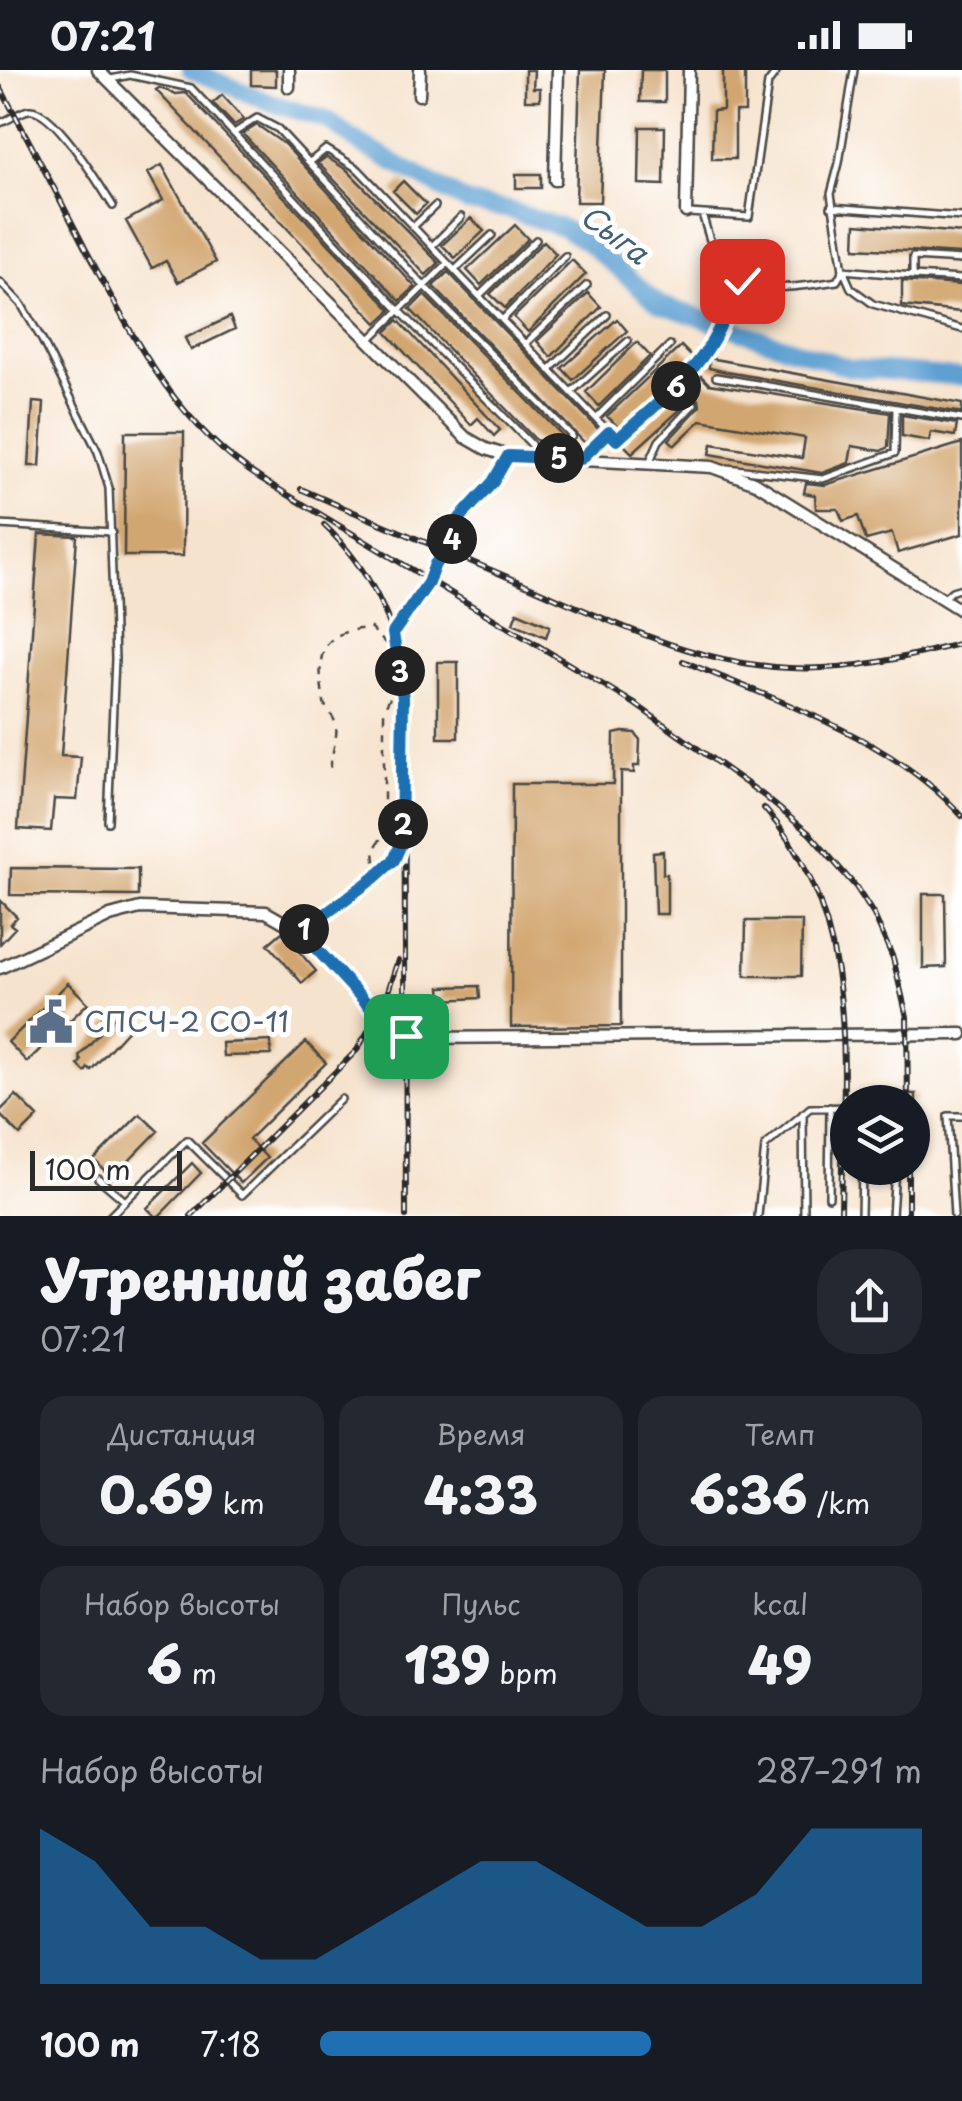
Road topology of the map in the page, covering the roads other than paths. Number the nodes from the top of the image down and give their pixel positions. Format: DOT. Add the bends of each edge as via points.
graph roads {
  1 [pos="98,70"];
  2 [pos="289,70"];
  3 [pos="420,70"];
  4 [pos="558,70"];
  5 [pos="689,70"];
  6 [pos="778,70"];
  7 [pos="854,70"];
  8 [pos="108,80"];
  9 [pos="289,86"];
  10 [pos="419,95"];
  11 [pos="0,123"];
  12 [pos="234,133"];
  13 [pos="309,162"];
  14 [pos="555,180"];
  15 [pos="113,206"];
  16 [pos="435,206"];
  17 [pos="831,207"];
  18 [pos="686,212"];
  19 [pos="702,214"];
  20 [pos="962,217"];
  21 [pos="461,218"];
  22 [pos="414,227"];
  23 [pos="492,236"];
  24 [pos="536,240"];
  25 [pos="432,246"];
  26 [pos="565,256"];
  27 [pos="962,260"];
  28 [pos="448,263"];
  29 [pos="455,270"];
  30 [pos="843,270"];
  31 [pos="912,276"];
  32 [pos="962,279"];
  33 [pos="0,282"];
  34 [pos="587,285"];
  35 [pos="424,286"];
  36 [pos="479,296"];
  37 [pos="399,310"];
  38 [pos="607,315"];
  39 [pos="502,320"];
  40 [pos="962,330"];
  41 [pos="368,341"];
  42 [pos="628,341"];
  43 [pos="526,344"];
  44 [pos="670,345"];
  45 [pos="700,364"];
  46 [pos="549,370"];
  47 [pos="716,377"];
  48 [pos="571,392"];
  49 [pos="694,404"];
  50 [pos="896,409"];
  51 [pos="596,418"];
  52 [pos="962,419"];
  53 [pos="609,432"];
  54 [pos="533,456"];
  55 [pos="555,458"];
  56 [pos="581,459"];
  57 [pos="648,463"];
  58 [pos="712,467"];
  59 [pos="0,525"];
  60 [pos="112,532"];
  61 [pos="962,588"];
  62 [pos="944,599"];
  63 [pos="962,610"];
  64 [pos="108,822"];
  65 [pos="0,968"];
  66 [pos="962,1034"];
  67 [pos="341,1099"];
  68 [pos="830,1107"];
  69 [pos="803,1113"];
  70 [pos="962,1116"];
  71 [pos="98,1178"];
  72 [pos="862,1185"];
  73 [pos="893,1185"];
  74 [pos="829,1197"];
  75 [pos="125,1202"];
  76 [pos="110,1216"];
  77 [pos="758,1216"];
  78 [pos="804,1216"];
  79 [pos="861,1216"];
  80 [pos="892,1216"];
  81 [pos="954,1216"];
  1 -- 8 [label="street"];
  2 -- 9 [label="street"];
  3 -- 10 [label="street"];
  4 -- 14 [label="street"];
  5 -- 18 [label="street"];
  6 -- 19 [label="lane" via="768,83 750,217"];
  7 -- 17 [label="lane"];
  8 -- 12 [label="lane" via="130,75 191,88"];
  8 -- 41 [label="street"];
  11 -- 15 [label="lane" via="39,112"];
  12 -- 13 [label="lane" via="258,118"];
  12 -- 37 [label="lane"];
  13 -- 22 [label="lane" via="326,149 338,154"];
  13 -- 35 [label="lane"];
  16 -- 22 [label="lane"];
  17 -- 20 [label="lane"];
  17 -- 30 [label="lane"];
  18 -- 19 [label="lane"];
  19 -- 30 [label="lane" via="731,276 761,286 802,287 837,282"];
  21 -- 25 [label="lane"];
  22 -- 25 [label="lane"];
  23 -- 29 [label="lane"];
  24 -- 36 [label="lane"];
  25 -- 28 [label="lane"];
  26 -- 39 [label="lane"];
  27 -- 31 [label="lane" via="914,256"];
  28 -- 29 [label="lane"];
  28 -- 35 [label="lane"];
  29 -- 36 [label="lane"];
  30 -- 31 [label="lane"];
  30 -- 40 [label="lane" via="851,288 874,304"];
  31 -- 32 [label="lane"];
  33 -- 60 [label="lane" via="28,316 105,467"];
  34 -- 43 [label="lane"];
  35 -- 37 [label="lane"];
  35 -- 55 [label="lane" via="572,436"];
  36 -- 39 [label="lane"];
  37 -- 41 [label="lane"];
  37 -- 54 [label="lane" via="531,444"];
  38 -- 46 [label="lane"];
  39 -- 43 [label="lane"];
  41 -- 54 [label="street" via="465,437 508,456"];
  42 -- 48 [label="lane"];
  43 -- 46 [label="lane"];
  44 -- 51 [label="lane"];
  45 -- 53 [label="lane" via="617,440"];
  46 -- 48 [label="lane"];
  47 -- 50 [label="lane"];
  48 -- 51 [label="lane"];
  49 -- 57 [label="lane"];
  50 -- 52 [label="lane"];
  50 -- 58 [label="lane" via="895,454 836,476"];
  51 -- 53 [label="lane"];
  53 -- 56 [label="lane"];
  54 -- 55 [label="street"];
  55 -- 56 [label="street"];
  56 -- 57 [label="street"];
  57 -- 58 [label="street"];
  58 -- 62 [label="street" via="756,483"];
  59 -- 60 [label="lane"];
  60 -- 64 [label="lane"];
  61 -- 62 [label="lane"];
  62 -- 63 [label="street"];
  65 -- 66 [label="street" via="140,908 266,912 301,932 372,1009 414,1038"];
  67 -- 75 [label="lane" via="242,1195 186,1140"];
  68 -- 69 [label="lane"];
  68 -- 74 [label="lane"];
  69 -- 77 [label="lane" via="765,1146"];
  69 -- 78 [label="lane"];
  70 -- 81 [label="lane" via="948,1116"];
  71 -- 75 [label="lane"];
  72 -- 79 [label="lane"];
  73 -- 80 [label="lane"];
  75 -- 76 [label="lane"];
}
